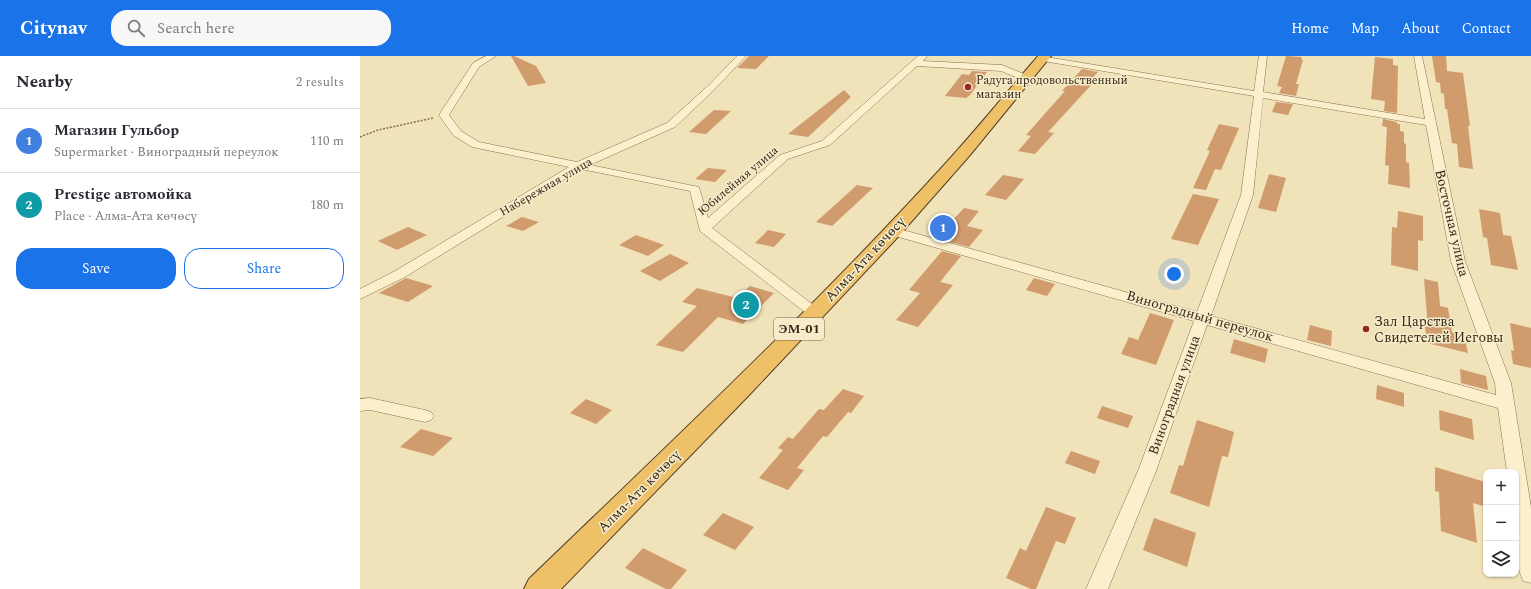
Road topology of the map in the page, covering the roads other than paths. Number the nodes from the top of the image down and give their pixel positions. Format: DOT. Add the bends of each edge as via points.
graph roads {
  1 [pos="492,56"];
  2 [pos="742,56"];
  3 [pos="923,56"];
  4 [pos="1263,56"];
  5 [pos="1418,56"];
  6 [pos="1044,57"];
  7 [pos="915,63"];
  8 [pos="1026,78"];
  9 [pos="1258,93"];
  10 [pos="1430,123"];
  11 [pos="580,165"];
  12 [pos="704,228"];
  13 [pos="892,231"];
  14 [pos="360,295"];
  15 [pos="815,313"];
  16 [pos="1202,317"];
  17 [pos="1506,404"];
  18 [pos="360,405"];
  19 [pos="425,416"];
  20 [pos="1531,574"];
  21 [pos="540,589"];
  22 [pos="1097,589"];
  1 -- 11 [label="street" via="476,65 444,115 457,132 476,145"];
  2 -- 11 [label="street, Набережная улица" via="671,125"];
  3 -- 7 [label="street, Юбилейная улица"];
  4 -- 9 [label="street, Виноградная улица"];
  5 -- 10 [label="street, Восточная улица"];
  6 -- 8 [label="highway, Алма-Ата көчөсү / ЭМ-01"];
  6 -- 9 [label="street"];
  7 -- 8 [label="street" via="1002,68"];
  7 -- 12 [label="street, Юбилейная улица" via="826,143 784,157"];
  8 -- 13 [label="highway, Алма-Ата көчөсү / ЭМ-01" via="948,171"];
  9 -- 10 [label="street"];
  9 -- 16 [label="street, Виноградная улица" via="1247,196"];
  10 -- 17 [label="street, Восточная улица" via="1458,261 1503,383"];
  11 -- 12 [label="street" via="695,189"];
  11 -- 14 [label="street, Набережная улица" via="400,274"];
  12 -- 15 [label="street"];
  13 -- 15 [label="highway, Алма-Ата көчөсү / ЭМ-01"];
  13 -- 16 [label="street, Виноградный переулок"];
  15 -- 21 [label="highway, Алма-Ата көчөсү / ЭМ-01"];
  16 -- 17 [label="street, Виноградный переулок"];
  16 -- 22 [label="street, Виноградная улица" via="1147,471"];
  17 -- 20 [label="street, Восточная улица"];
  18 -- 19 [label="street" via="370,404"];
}
